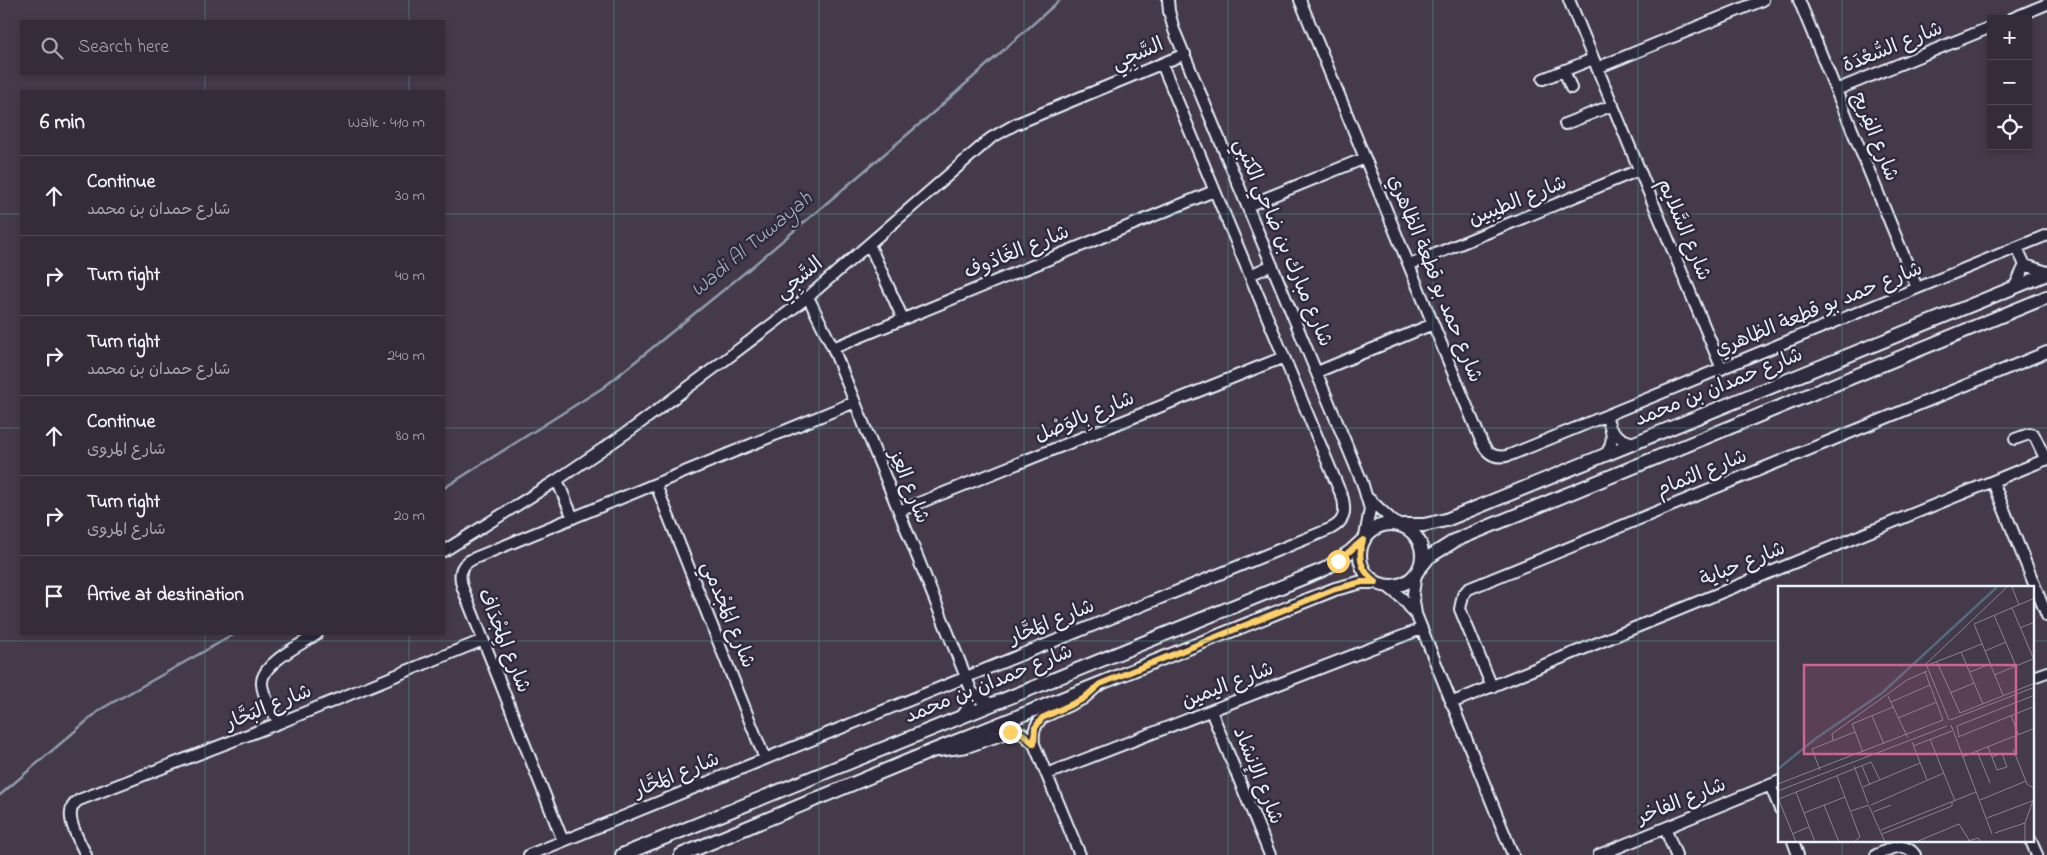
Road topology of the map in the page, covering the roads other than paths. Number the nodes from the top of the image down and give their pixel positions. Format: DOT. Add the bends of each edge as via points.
graph roads {
  1 [pos="1168,0"];
  2 [pos="1300,0"];
  3 [pos="1569,0"];
  4 [pos="1763,0"];
  5 [pos="1799,0"];
  6 [pos="2041,4"];
  7 [pos="2019,15"];
  8 [pos="1987,29"];
  9 [pos="1185,54"];
  10 [pos="1595,63"];
  11 [pos="1162,64"];
  12 [pos="1564,70"];
  13 [pos="1543,79"];
  14 [pos="1571,88"];
  15 [pos="1836,90"];
  16 [pos="1613,105"];
  17 [pos="1565,124"];
  18 [pos="1365,158"];
  19 [pos="1639,170"];
  20 [pos="1214,191"];
  21 [pos="1247,206"];
  22 [pos="2047,235"];
  23 [pos="869,244"];
  24 [pos="2017,248"];
  25 [pos="1409,265"];
  26 [pos="2025,265"];
  27 [pos="1272,266"];
  28 [pos="2047,273"];
  29 [pos="1250,275"];
  30 [pos="2016,286"];
  31 [pos="1917,288"];
  32 [pos="808,297"];
  33 [pos="2047,297"];
  34 [pos="903,319"];
  35 [pos="1433,324"];
  36 [pos="833,348"];
  37 [pos="2047,352"];
  38 [pos="1284,357"];
  39 [pos="1722,369"];
  40 [pos="1317,372"];
  41 [pos="855,402"];
  42 [pos="1606,416"];
  43 [pos="1612,431"];
  44 [pos="2016,440"];
  45 [pos="1634,443"];
  46 [pos="1606,454"];
  47 [pos="2046,460"];
  48 [pos="557,480"];
  49 [pos="1993,482"];
  50 [pos="656,485"];
  51 [pos="1368,499"];
  52 [pos="899,511"];
  53 [pos="573,518"];
  54 [pos="1399,524"];
  55 [pos="1364,538"];
  56 [pos="445,550"];
  57 [pos="1418,571"];
  58 [pos="1381,584"];
  59 [pos="1416,614"];
  60 [pos="2047,616"];
  61 [pos="1422,629"];
  62 [pos="316,635"];
  63 [pos="484,640"];
  64 [pos="2047,672"];
  65 [pos="966,677"];
  66 [pos="2034,677"];
  67 [pos="1100,684"];
  68 [pos="1492,687"];
  69 [pos="972,692"];
  70 [pos="1451,703"];
  71 [pos="995,704"];
  72 [pos="1211,711"];
  73 [pos="963,715"];
  74 [pos="278,724"];
  75 [pos="1034,744"];
  76 [pos="932,751"];
  77 [pos="765,758"];
  78 [pos="1047,774"];
  79 [pos="1775,783"];
  80 [pos="1778,799"];
  81 [pos="1665,828"];
  82 [pos="564,841"];
  83 [pos="1793,842"];
  84 [pos="2031,842"];
  85 [pos="86,855"];
  86 [pos="529,855"];
  87 [pos="622,855"];
  88 [pos="681,855"];
  89 [pos="1080,855"];
  90 [pos="1270,855"];
  91 [pos="1513,855"];
  92 [pos="1599,855"];
  93 [pos="1676,855"];
  94 [pos="1798,855"];
  95 [pos="1876,855"];
  96 [pos="1915,855"];
  97 [pos="2037,855"];
  1 -- 9 [label="street, شارع مبارك بن ضاحي الكتبي" via="1171,20"];
  2 -- 18 [label="street, شارع حمد بو قطعة الظاهري"];
  3 -- 10 [label="street, شارع السَّلايم"];
  4 -- 10 [label="street"];
  5 -- 15 [label="street, شارع الفِريج"];
  6 -- 7 [label="street"];
  8 -- 15 [label="street, شارع السُّعْدَة"];
  9 -- 11 [label="street, السَّجِي"];
  9 -- 21 [label="street, شارع مبارك بن ضاحي الكتبي"];
  10 -- 12 [label="street"];
  10 -- 16 [label="street, شارع السَّلايم"];
  11 -- 20 [label="street, شارع المَحَّار"];
  11 -- 23 [label="street, السَّجِي" via="1003,130"];
  12 -- 13 [label="street"];
  12 -- 14 [label="street"];
  15 -- 31 [label="street, شارع الفِريج"];
  16 -- 17 [label="street"];
  16 -- 19 [label="street, شارع السَّلايم"];
  18 -- 21 [label="street"];
  18 -- 25 [label="street, شارع حمد بو قطعة الظاهري"];
  19 -- 25 [label="street, شارع الطيبين"];
  19 -- 39 [label="street, شارع السَّلايم"];
  20 -- 29 [label="street, شارع المَحَّار"];
  20 -- 34 [label="street, شارع الغَادُوف"];
  21 -- 27 [label="street, شارع مبارك بن ضاحي الكتبي"];
  22 -- 24 [label="street, شارع حمد بو قطعة الظاهري"];
  23 -- 32 [label="street, السَّجِي"];
  23 -- 34 [label="street"];
  24 -- 26 [label="street"];
  24 -- 31 [label="street, شارع حمد بو قطعة الظاهري"];
  25 -- 35 [label="street, شارع حمد بو قطعة الظاهري"];
  26 -- 28 [label="street"];
  26 -- 30 [label="street"];
  27 -- 29 [label="street"];
  27 -- 40 [label="street, شارع مبارك بن ضاحي الكتبي"];
  28 -- 30 [label="main road, شارع حمدان بن محمد"];
  29 -- 38 [label="street, شارع المَحَّار"];
  30 -- 45 [label="main road, شارع حمدان بن محمد"];
  31 -- 39 [label="street, شارع حمد بو قطعة الظاهري"];
  32 -- 36 [label="street, شارع العِز"];
  32 -- 48 [label="street, السَّجِي"];
  33 -- 57 [label="main road, شارع حمدان بن محمد" via="1456,540 1429,557"];
  34 -- 36 [label="street, شارع الغَادُوف"];
  35 -- 40 [label="street"];
  35 -- 42 [label="street, شارع حمد بو قطعة الظاهري" via="1482,443 1490,454 1506,456"];
  36 -- 41 [label="street, شارع العِز"];
  37 -- 68 [label="street, شارع الثمام" via="1474,585 1463,595 1460,609"];
  38 -- 52 [label="street, شارع بِالوَصْل"];
  38 -- 65 [label="street, شارع المَحَّار" via="1343,499 1345,515 1342,521 1330,529"];
  39 -- 42 [label="street, شارع حمد بو قطعة الظاهري"];
  40 -- 51 [label="street, شارع مبارك بن ضاحي الكتبي"];
  41 -- 50 [label="street, شارع المِجْدَاف"];
  41 -- 52 [label="street, شارع العِز"];
  42 -- 43 [label="street"];
  43 -- 45 [label="street"];
  43 -- 46 [label="street"];
  44 -- 47 [label="street" via="2026,434 2034,435"];
  45 -- 46 [label="main road, شارع حمدان بن محمد"];
  46 -- 54 [label="main road, شارع حمدان بن محمد" via="1446,520 1424,525"];
  47 -- 49 [label="street, شارع حباية"];
  48 -- 53 [label="street"];
  48 -- 56 [label="street, السَّجِي"];
  49 -- 60 [label="street"];
  49 -- 68 [label="street, شارع حباية"];
  50 -- 53 [label="street, شارع المِجْدَاف"];
  50 -- 77 [label="street, شارع المَجْدمي"];
  51 -- 54 [label="street, شارع مبارك بن ضاحي الكتبي"];
  51 -- 55 [label="street, شارع مبارك بن ضاحي الكتبي" via="1370,518"];
  52 -- 65 [label="street, شارع العِز"];
  53 -- 63 [label="street, شارع المِجْدَاف" via="465,564 460,573 461,584"];
  54 -- 55 [label="main road" via="1378,526"];
  54 -- 57 [label="main road" via="1418,538 1423,558"];
  55 -- 58 [label="main road" via="1360,559 1363,568 1368,576"];
  55 -- 71 [label="main road, شارع حمدان بن محمد" via="1325,569"];
  57 -- 58 [label="main road" via="1403,584"];
  57 -- 59 [label="street" via="1413,594"];
  58 -- 59 [label="street" via="1403,599"];
  58 -- 67 [label="main road, شارع حمدان بن محمد" via="1362,582 1335,589"];
  59 -- 61 [label="street"];
  61 -- 70 [label="street"];
  61 -- 72 [label="street, شارع اليمين"];
  62 -- 74 [label="street" via="271,665 262,677 264,692"];
  63 -- 74 [label="street, شارع البَحَّار"];
  63 -- 82 [label="street, شارع المِجْدَاف"];
  64 -- 66 [label="street"];
  65 -- 69 [label="street, شارع العِز"];
  65 -- 77 [label="street, شارع المَحَّار"];
  67 -- 75 [label="street" via="1083,699 1042,718 1035,728"];
  67 -- 76 [label="main road, شارع حمدان بن محمد"];
  68 -- 70 [label="street, شارع حباية"];
  69 -- 71 [label="street"];
  69 -- 73 [label="street" via="970,704"];
  70 -- 91 [label="street"];
  71 -- 73 [label="main road, شارع حمدان بن محمد"];
  72 -- 78 [label="street, شارع اليمين"];
  72 -- 90 [label="street, شارع الإنشاد"];
  73 -- 87 [label="main road, شارع حمدان بن محمد"];
  74 -- 85 [label="street, شارع البَحَّار" via="79,800 70,810"];
  75 -- 76 [label="street" via="1023,734 1010,732 968,747"];
  75 -- 78 [label="street"];
  76 -- 88 [label="main road, شارع حمدان بن محمد"];
  77 -- 82 [label="street, شارع المَحَّار"];
  78 -- 89 [label="street"];
  79 -- 80 [label="street"];
  79 -- 81 [label="street, شارع الفاخر"];
  81 -- 92 [label="street, شارع الفاخر"];
  81 -- 93 [label="street"];
  82 -- 86 [label="street, شارع المَحَّار"];
  83 -- 94 [label="street"];
  84 -- 97 [label="street"];
  95 -- 96 [label="street" via="1902,846"];
}
